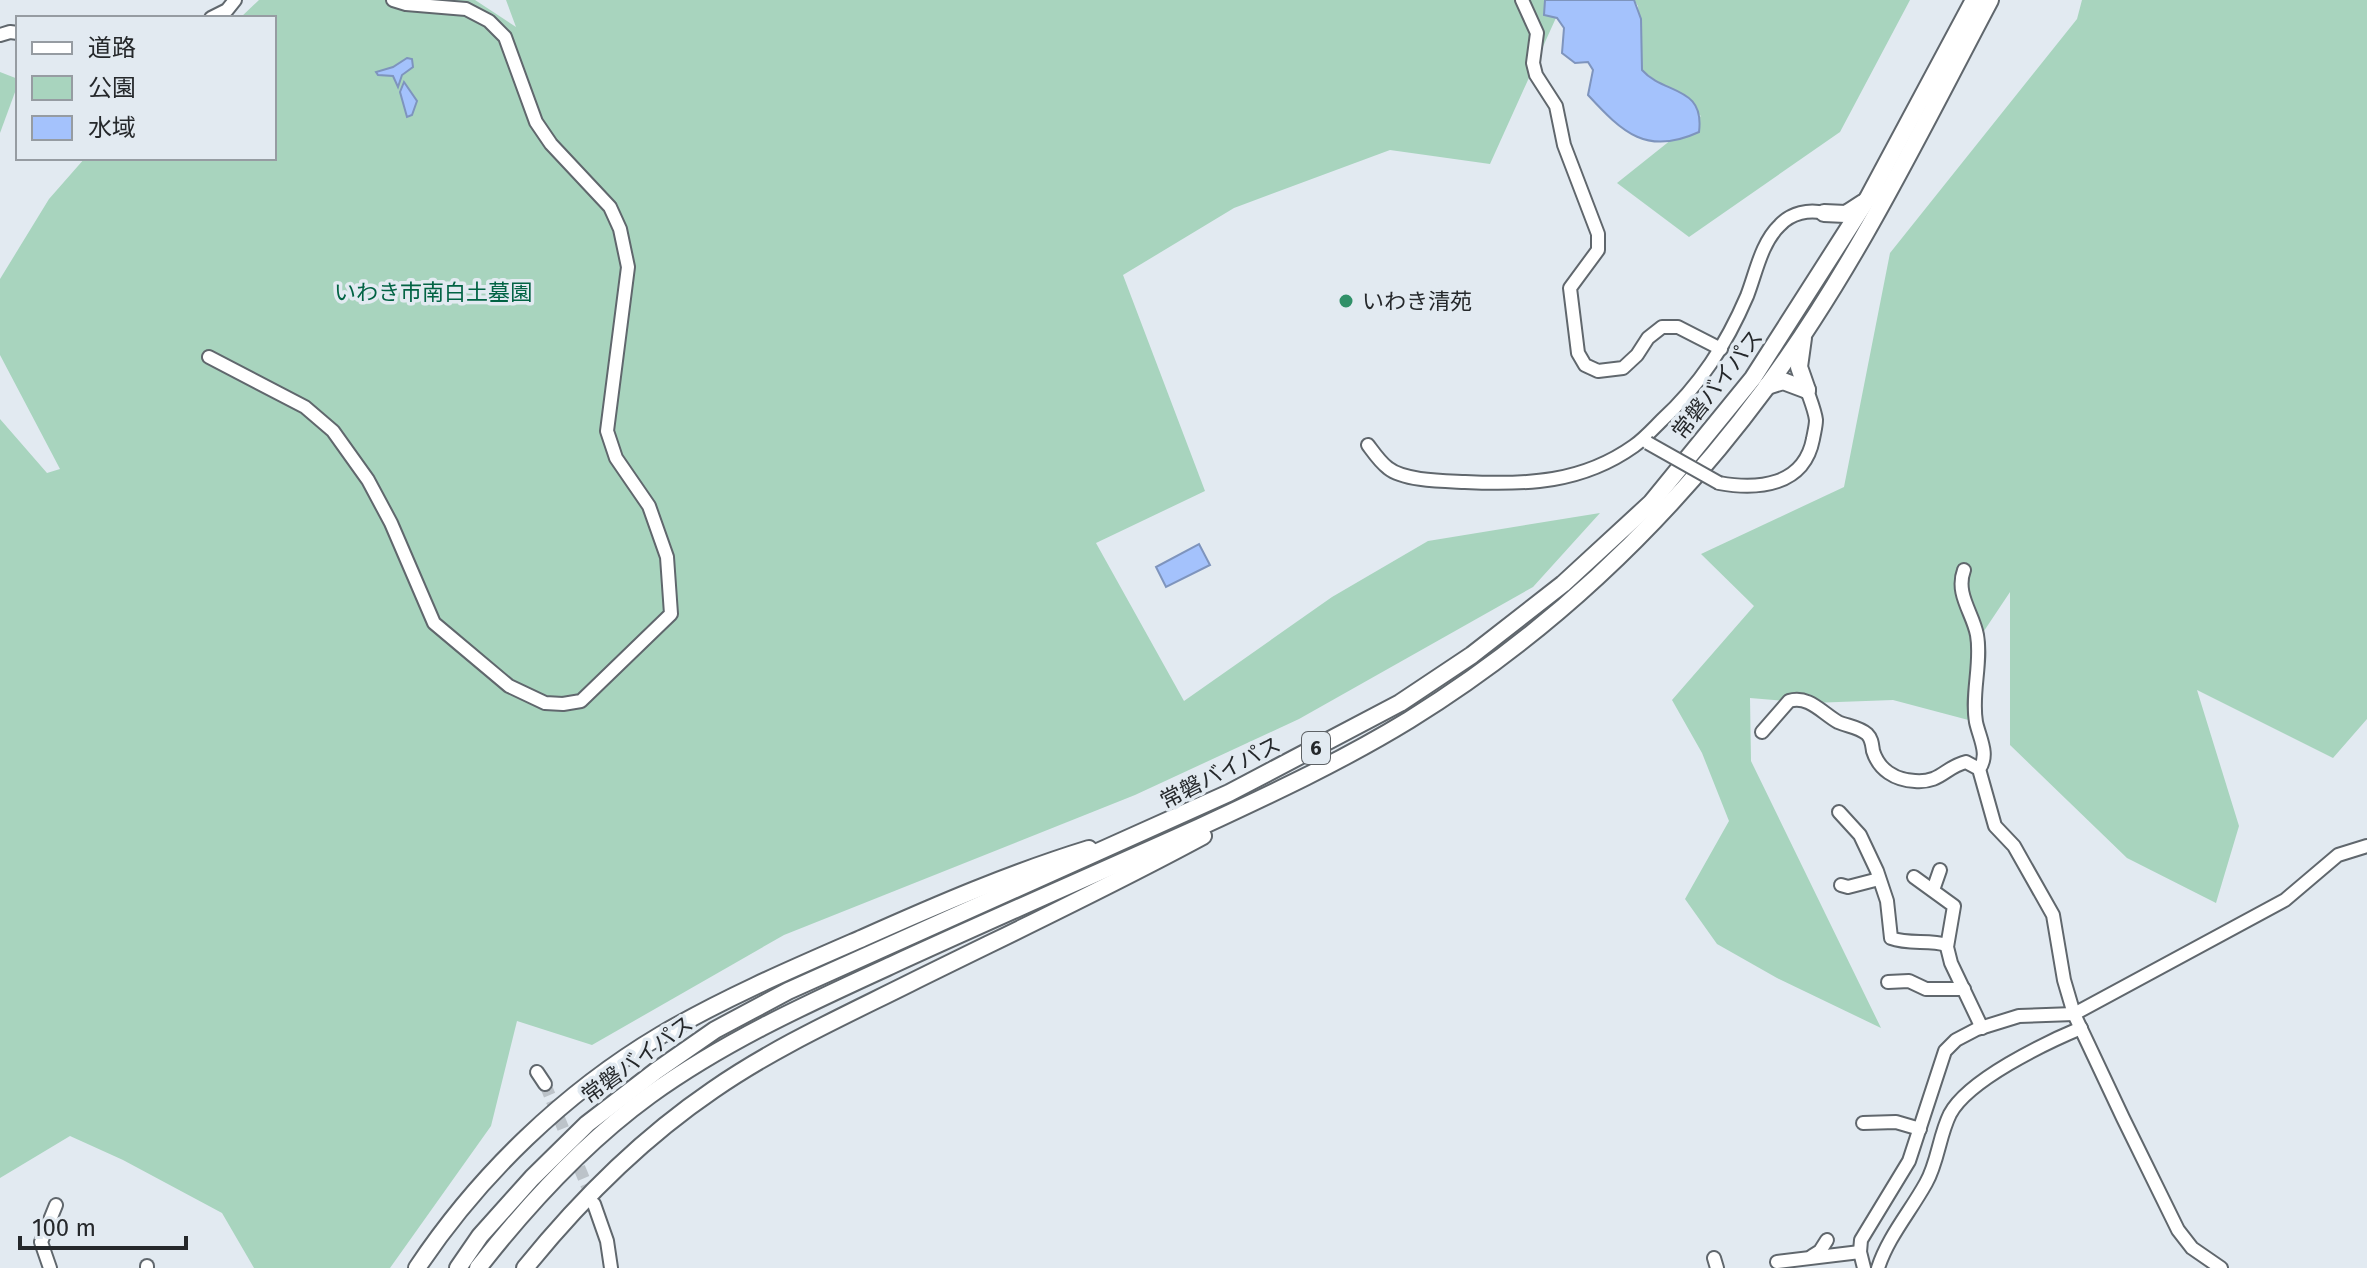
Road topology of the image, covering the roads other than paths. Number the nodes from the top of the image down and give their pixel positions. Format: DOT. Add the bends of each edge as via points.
graph roads {
  1 [pos="235,0"];
  2 [pos="393,0"];
  3 [pos="1522,0"];
  4 [pos="1974,0"];
  5 [pos="1990,0"];
  6 [pos="215,16"];
  7 [pos="1868,198"];
  8 [pos="1824,213"];
  9 [pos="1833,257"];
  10 [pos="1804,332"];
  11 [pos="1721,349"];
  12 [pos="209,357"];
  13 [pos="1767,386"];
  14 [pos="1807,390"];
  15 [pos="1642,444"];
  16 [pos="1368,445"];
  17 [pos="1964,570"];
  18 [pos="1762,732"];
  19 [pos="1979,769"];
  20 [pos="1269,795"];
  21 [pos="1839,812"];
  22 [pos="1159,827"];
  23 [pos="2367,846"];
  24 [pos="1940,870"];
  25 [pos="1914,877"];
  26 [pos="1879,879"];
  27 [pos="1841,885"];
  28 [pos="1933,890"];
  29 [pos="1947,945"];
  30 [pos="1916,966"];
  31 [pos="1888,982"];
  32 [pos="1916,983"];
  33 [pos="1964,989"];
  34 [pos="2074,1014"];
  35 [pos="1982,1028"];
  36 [pos="2081,1028"];
  37 [pos="537,1072"];
  38 [pos="545,1084"];
  39 [pos="1863,1123"];
  40 [pos="1920,1129"];
  41 [pos="594,1204"];
  42 [pos="56,1205"];
  43 [pos="1827,1240"];
  44 [pos="1860,1252"];
  45 [pos="1810,1259"];
  46 [pos="1778,1263"];
  47 [pos="50,1268"];
  48 [pos="417,1268"];
  49 [pos="458,1268"];
  50 [pos="478,1268"];
  51 [pos="525,1268"];
  52 [pos="611,1268"];
  53 [pos="1864,1268"];
  54 [pos="1878,1268"];
  55 [pos="2221,1268"];
  1 -- 6 [label="street"];
  2 -- 12 [label="street" via="466,9 505,37 536,122 610,207 620,229 628,267 607,431 616,458 649,506 667,557 671,614 581,701 545,703 509,686 434,623 391,523 333,431 305,407"];
  3 -- 11 [label="street" via="1537,33 1536,75 1556,106 1564,145 1598,234 1598,250 1570,288 1578,353 1585,365 1598,371 1623,368 1662,327 1678,327"];
  4 -- 7 [label="highway, 常磐バイパス / 6"];
  5 -- 10 [label="highway, 常磐バイパス / 6" via="1879,208"];
  7 -- 8 [label="highway" via="1846,214"];
  7 -- 9 [label="highway, 常磐バイパス / 6"];
  8 -- 9 [label="highway" via="1833,222"];
  8 -- 11 [label="street" via="1795,215 1772,235"];
  9 -- 22 [label="highway, 常磐バイパス / 6" via="1753,378 1660,492 1563,584 1400,703"];
  10 -- 13 [label="highway, 常磐バイパス / 6"];
  10 -- 14 [label="highway" via="1799,367"];
  11 -- 15 [label="street"];
  13 -- 14 [label="highway" via="1783,381"];
  13 -- 20 [label="highway, 常磐バイパス / 6" via="1656,520 1546,621 1407,721"];
  14 -- 15 [label="street, bridge" via="1816,420 1810,451 1800,469 1779,481 1747,488 1719,483"];
  15 -- 16 [label="street" via="1553,481 1503,484 1432,481 1393,472"];
  17 -- 19 [label="street" via="1964,602 1978,640 1975,709 1984,755"];
  18 -- 19 [label="street" via="1789,701 1803,701 1863,731 1882,769 1905,780 1931,781 1966,762"];
  19 -- 34 [label="street" via="1995,826 2014,846 2053,915"];
  20 -- 50 [label="highway, 常磐バイパス / 6" via="796,1009 694,1066 581,1153"];
  20 -- 51 [label="highway" via="1099,892 815,1029 741,1072 636,1150 576,1207"];
  21 -- 26 [label="street" via="1860,835"];
  22 -- 48 [label="highway" via="1028,868 929,909 746,990 658,1037 535,1131 465,1204"];
  22 -- 49 [label="highway, 常磐バイパス / 6" via="788,991 715,1030 587,1124 480,1236"];
  23 -- 34 [label="street" via="2338,855 2285,900"];
  24 -- 28 [label="street"];
  25 -- 28 [label="street"];
  26 -- 27 [label="street"];
  26 -- 29 [label="street" via="1891,938"];
  28 -- 29 [label="street" via="1954,906"];
  29 -- 33 [label="street"];
  30 -- 32 [label="street"];
  31 -- 32 [label="street"];
  32 -- 33 [label="street" via="1926,989"];
  33 -- 35 [label="street"];
  34 -- 35 [label="street" via="2019,1016"];
  34 -- 36 [label="street"];
  35 -- 40 [label="street" via="1945,1051"];
  36 -- 54 [label="street" via="2042,1044 1960,1101 1941,1132 1926,1184"];
  36 -- 55 [label="street" via="2178,1230 2192,1248"];
  37 -- 38 [label="street"];
  39 -- 40 [label="street" via="1896,1122"];
  40 -- 44 [label="street"];
  41 -- 52 [label="street"];
  42 -- 47 [label="street" via="41,1242"];
  43 -- 45 [label="street"];
  44 -- 45 [label="street"];
  44 -- 53 [label="street"];
  45 -- 46 [label="street"];
}
